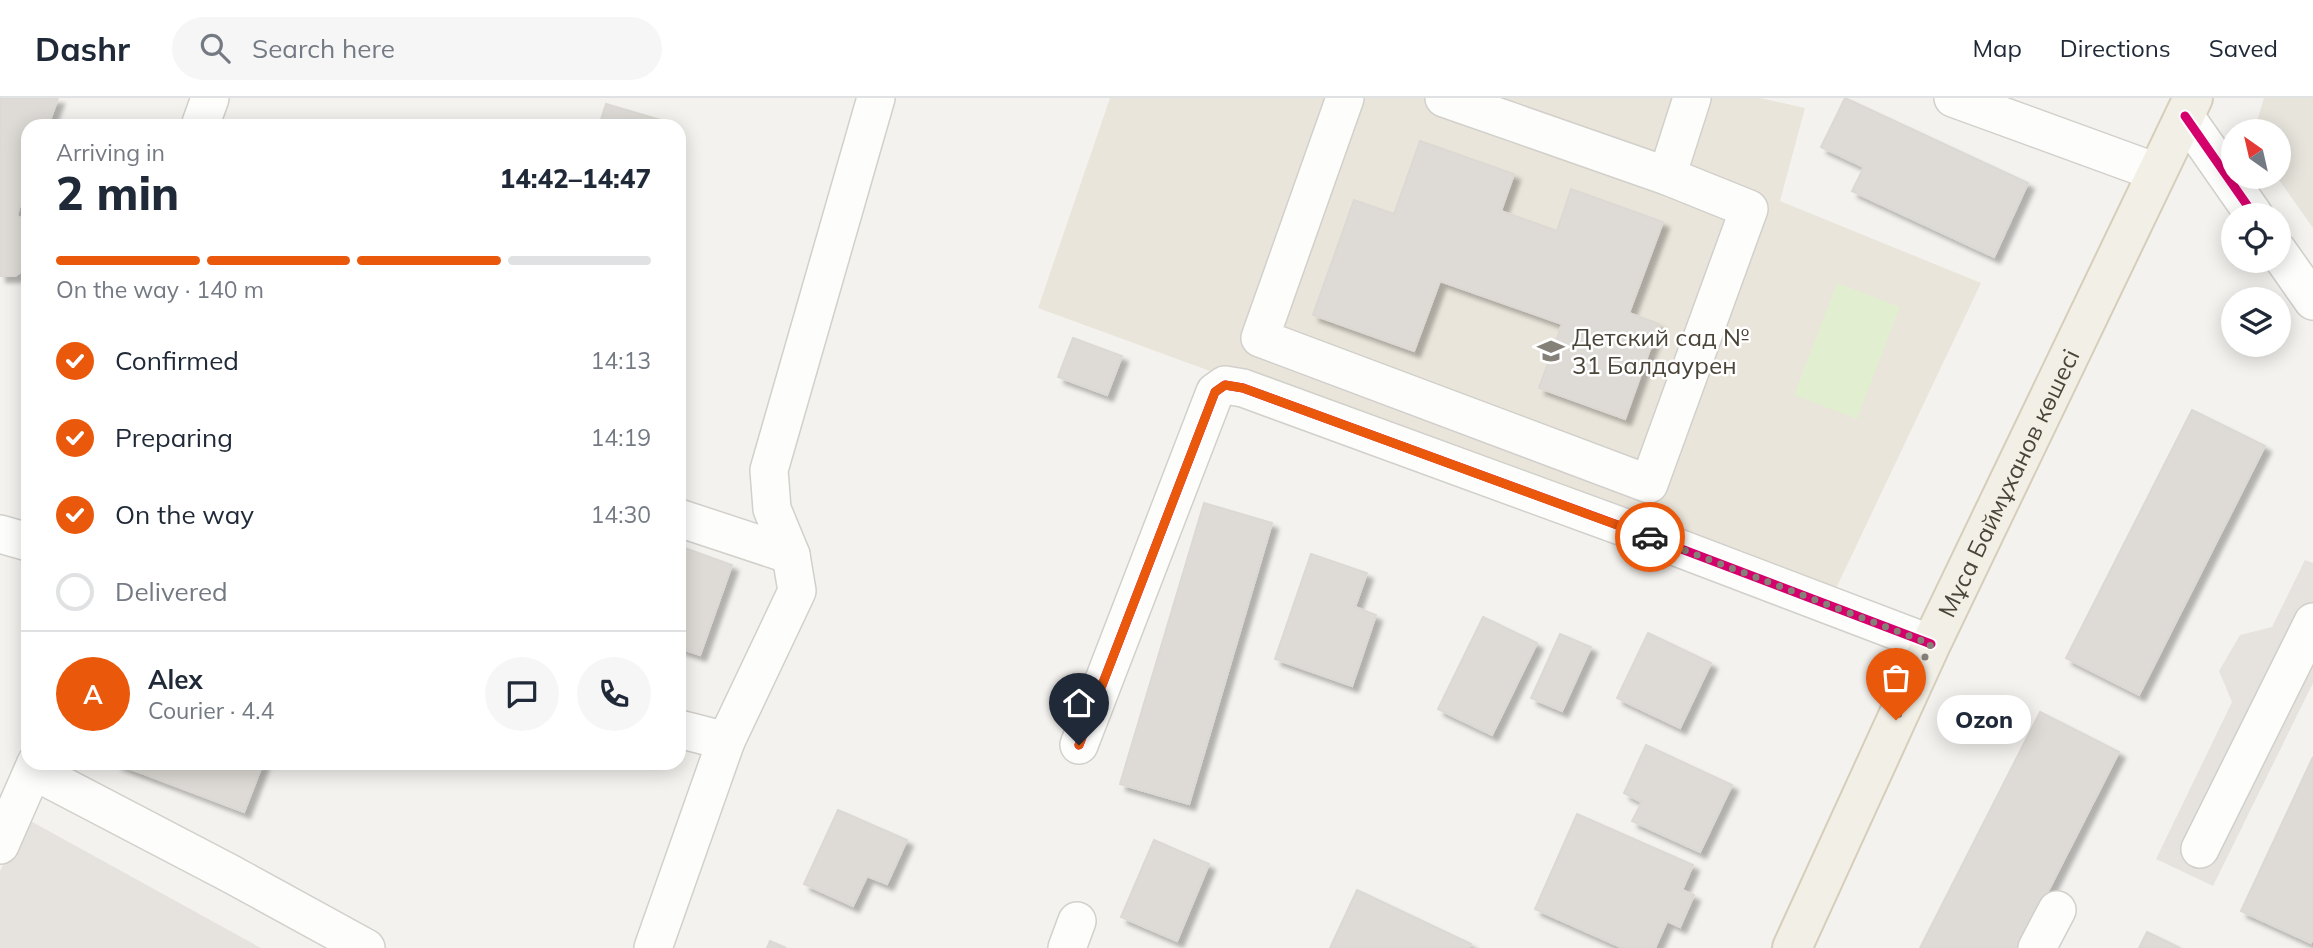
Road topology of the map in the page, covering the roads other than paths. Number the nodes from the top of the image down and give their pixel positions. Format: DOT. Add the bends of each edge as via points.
graph roads {
  1 [pos="210,98"];
  2 [pos="876,98"];
  3 [pos="1345,98"];
  4 [pos="1444,98"];
  5 [pos="1692,98"];
  6 [pos="1953,98"];
  7 [pos="2189,107"];
  8 [pos="202,119"];
  9 [pos="2156,172"];
  10 [pos="1667,176"];
  11 [pos="2247,203"];
  12 [pos="2291,270"];
  13 [pos="2313,301"];
  14 [pos="1260,338"];
  15 [pos="1243,388"];
  16 [pos="1649,484"];
  17 [pos="686,519"];
  18 [pos="1634,531"];
  19 [pos="0,534"];
  20 [pos="21,540"];
  21 [pos="791,555"];
  22 [pos="2313,622"];
  23 [pos="1931,644"];
  24 [pos="686,731"];
  25 [pos="726,741"];
  26 [pos="1079,745"];
  27 [pos="34,770"];
  28 [pos="40,770"];
  29 [pos="0,845"];
  30 [pos="2200,849"];
  31 [pos="2057,910"];
  32 [pos="366,948"];
  33 [pos="653,948"];
  34 [pos="1791,948"];
  35 [pos="2038,948"];
  1 -- 8 [label="street"];
  2 -- 21 [label="street" via="769,470 772,509"];
  3 -- 14 [label="street"];
  4 -- 10 [label="street"];
  5 -- 10 [label="street"];
  6 -- 9 [label="street"];
  7 -- 9 [label="main road, Мұса Баймұханов көшесі"];
  7 -- 11 [label="street"];
  9 -- 23 [label="main road, Мұса Баймұханов көшесі"];
  10 -- 16 [label="street" via="1749,209"];
  12 -- 13 [label="street"];
  14 -- 15 [label="street"];
  14 -- 16 [label="street"];
  15 -- 18 [label="street"];
  15 -- 26 [label="street" via="1225,385 1215,392"];
  16 -- 18 [label="street"];
  17 -- 21 [label="street"];
  18 -- 23 [label="street"];
  19 -- 20 [label="street"];
  21 -- 25 [label="street" via="797,591"];
  22 -- 30 [label="street"];
  23 -- 34 [label="main road, Мұса Баймұханов көшесі"];
  24 -- 25 [label="street"];
  25 -- 33 [label="street"];
  27 -- 29 [label="street"];
  28 -- 32 [label="street"];
  31 -- 35 [label="street"];
}
